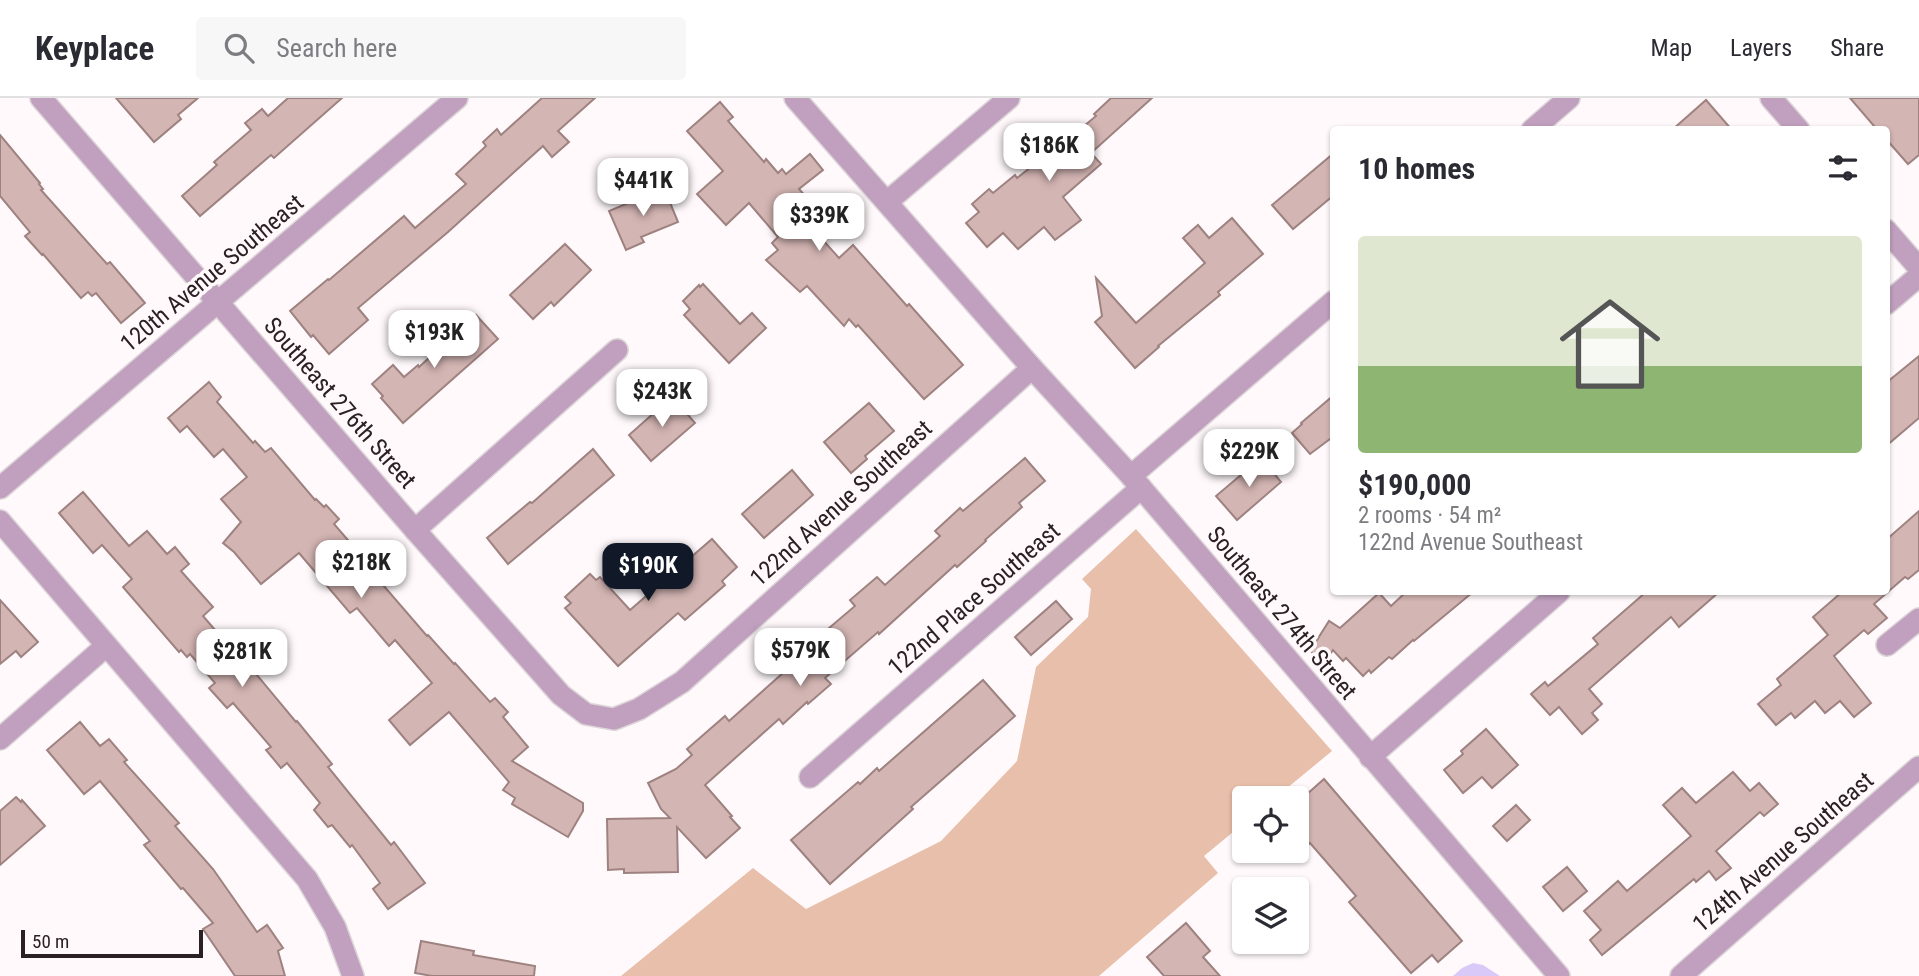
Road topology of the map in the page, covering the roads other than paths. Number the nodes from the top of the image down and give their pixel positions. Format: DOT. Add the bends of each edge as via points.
graph roads {
  1 [pos="41,98"];
  2 [pos="457,98"];
  3 [pos="795,98"];
  4 [pos="1009,98"];
  5 [pos="1569,98"];
  6 [pos="1771,98"];
  7 [pos="1537,126"];
  8 [pos="1796,126"];
  9 [pos="887,202"];
  10 [pos="1890,235"];
  11 [pos="1919,268"];
  12 [pos="1919,276"];
  13 [pos="1890,301"];
  14 [pos="218,302"];
  15 [pos="1330,306"];
  16 [pos="617,350"];
  17 [pos="1032,368"];
  18 [pos="1136,482"];
  19 [pos="0,488"];
  20 [pos="0,521"];
  21 [pos="415,530"];
  22 [pos="1556,595"];
  23 [pos="1919,619"];
  24 [pos="1887,645"];
  25 [pos="106,646"];
  26 [pos="614,719"];
  27 [pos="0,739"];
  28 [pos="1370,757"];
  29 [pos="1919,767"];
  30 [pos="810,777"];
  31 [pos="353,976"];
  32 [pos="1559,976"];
  33 [pos="1681,976"];
  1 -- 14 [label="street, Southeast 276th Street"];
  2 -- 14 [label="street, 120th Avenue Southeast"];
  3 -- 9 [label="street, Southeast 274th Street"];
  4 -- 9 [label="street"];
  5 -- 7 [label="street"];
  6 -- 8 [label="street"];
  9 -- 17 [label="street, Southeast 274th Street"];
  10 -- 11 [label="street"];
  12 -- 13 [label="street"];
  14 -- 19 [label="street, 120th Avenue Southeast"];
  14 -- 21 [label="street, Southeast 276th Street"];
  15 -- 18 [label="street"];
  16 -- 21 [label="street"];
  17 -- 18 [label="street, Southeast 274th Street"];
  17 -- 26 [label="street, 122nd Avenue Southeast" via="682,682"];
  18 -- 28 [label="street, Southeast 274th Street"];
  18 -- 30 [label="street, 122nd Place Southeast"];
  20 -- 25 [label="street"];
  21 -- 26 [label="street, Southeast 276th Street" via="561,695 586,714"];
  22 -- 28 [label="street"];
  23 -- 24 [label="street"];
  25 -- 27 [label="street"];
  25 -- 31 [label="street" via="307,879 335,928"];
  28 -- 32 [label="street, Southeast 274th Street"];
  29 -- 33 [label="street, 124th Avenue Southeast"];
}
